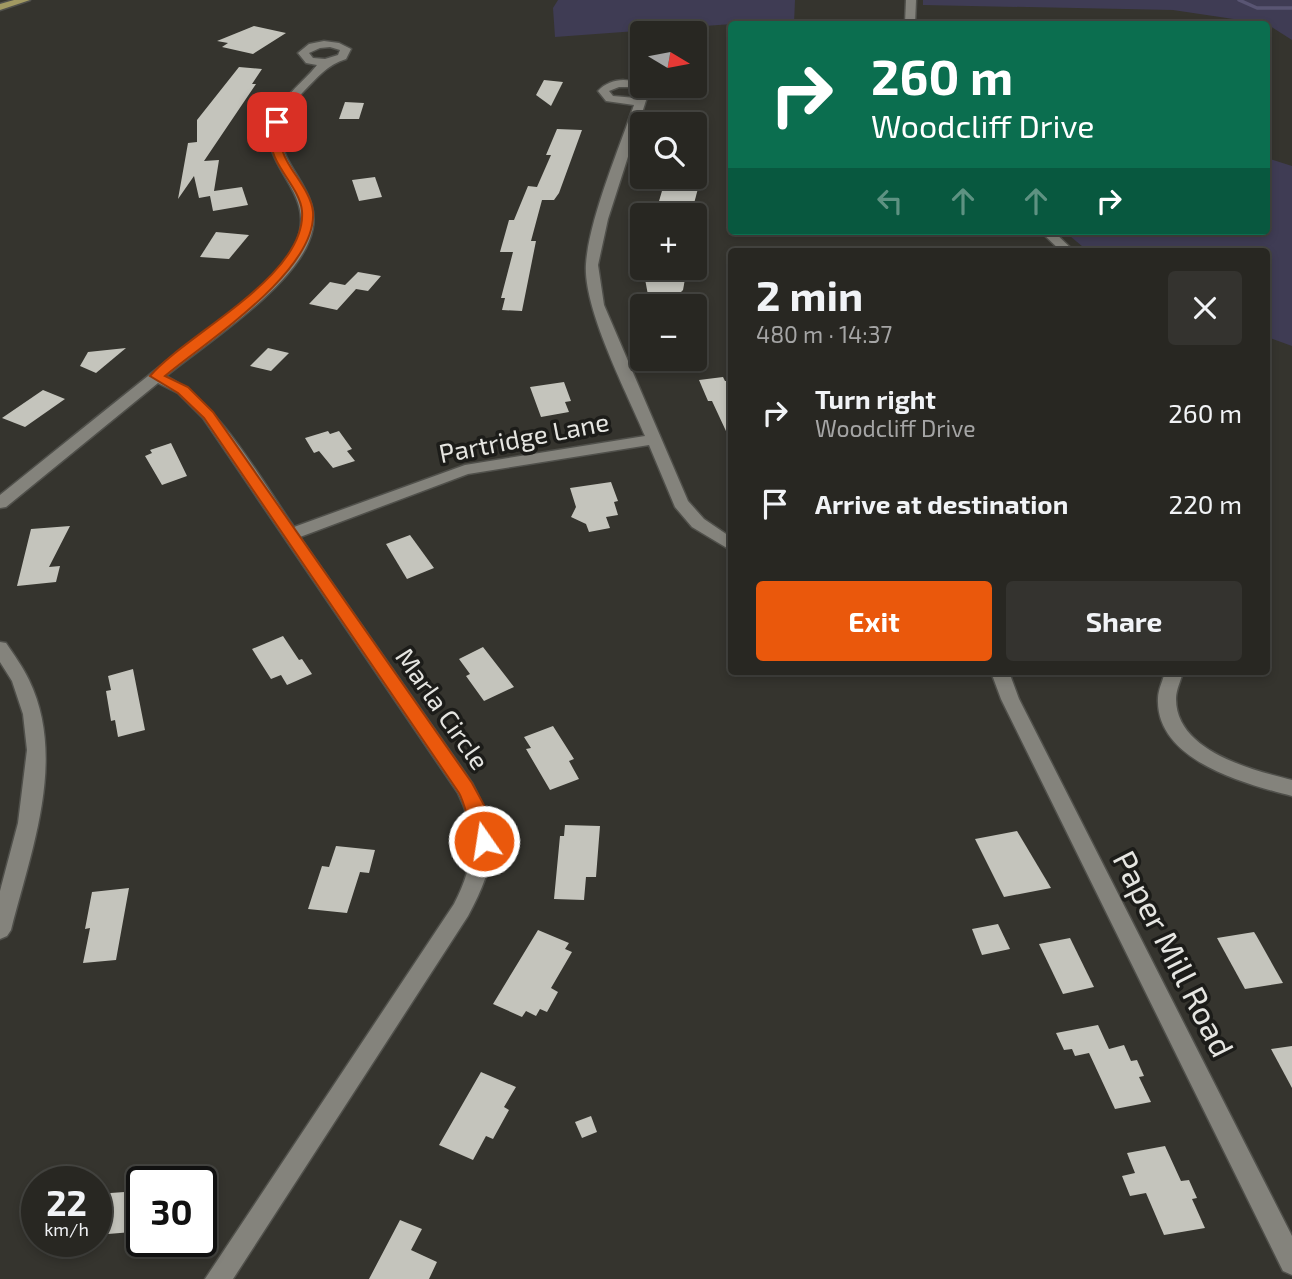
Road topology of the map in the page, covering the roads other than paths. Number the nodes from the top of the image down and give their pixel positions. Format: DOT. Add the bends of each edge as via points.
graph roads {
  1 [pos="25,0"];
  2 [pos="911,0"];
  3 [pos="0,7"];
  4 [pos="910,21"];
  5 [pos="325,62"];
  6 [pos="640,102"];
  7 [pos="1050,235"];
  8 [pos="1065,248"];
  9 [pos="156,376"];
  10 [pos="652,440"];
  11 [pos="0,503"];
  12 [pos="289,535"];
  13 [pos="728,543"];
  14 [pos="0,648"];
  15 [pos="1001,675"];
  16 [pos="1173,675"];
  17 [pos="1292,788"];
  18 [pos="0,930"];
  19 [pos="1292,1262"];
  20 [pos="218,1279"];
  1 -- 3 [label="main road"];
  2 -- 4 [label="street"];
  5 -- 9 [label="street" via="285,106 275,130 279,155 307,209 300,247 267,286"];
  6 -- 10 [label="street" via="598,232 592,265 600,316"];
  7 -- 8 [label="street"];
  9 -- 11 [label="street"];
  9 -- 12 [label="street, Marla Circle" via="200,404"];
  10 -- 12 [label="street, Partridge Lane" via="465,470"];
  10 -- 13 [label="street" via="688,513"];
  12 -- 20 [label="street, Marla Circle" via="470,796 482,824 483,857 461,909"];
  14 -- 18 [label="street" via="24,688 38,738 33,795"];
  15 -- 19 [label="street, Paper Mill Road"];
  16 -- 17 [label="street" via="1166,690 1168,721 1186,745 1256,780"];
}
